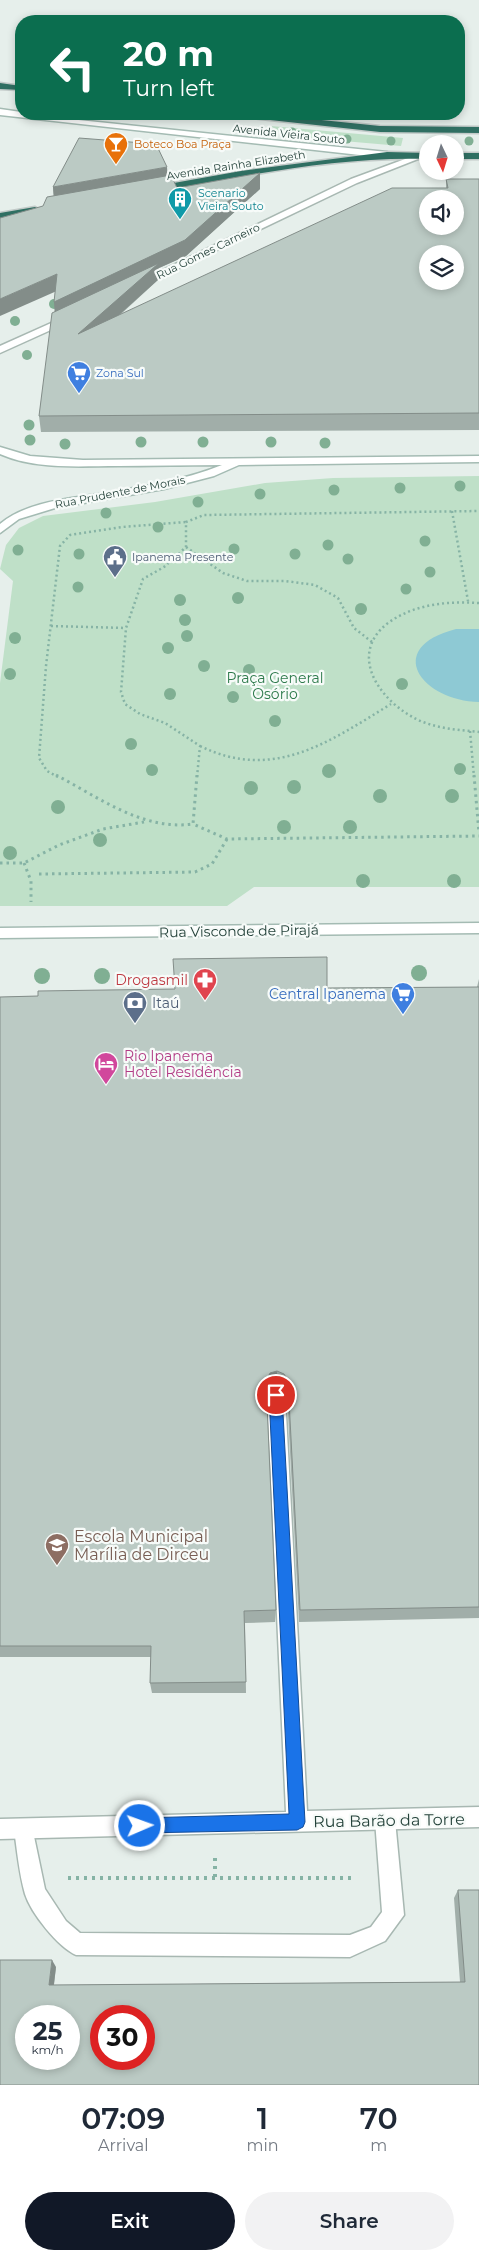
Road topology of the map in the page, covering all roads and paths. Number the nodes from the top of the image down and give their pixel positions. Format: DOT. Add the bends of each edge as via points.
graph roads {
  1 [pos="0,86"];
  2 [pos="15,87"];
  3 [pos="0,112"];
  4 [pos="15,114"];
  5 [pos="69,120"];
  6 [pos="297,120"];
  7 [pos="479,130"];
  8 [pos="387,155"];
  9 [pos="464,156"];
  10 [pos="479,156"];
  11 [pos="419,157"];
  12 [pos="419,158"];
  13 [pos="145,191"];
  14 [pos="48,208"];
  15 [pos="0,216"];
  16 [pos="133,287"];
  17 [pos="80,312"];
  18 [pos="0,350"];
  19 [pos="0,450"];
  20 [pos="479,458"];
  21 [pos="242,461"];
  22 [pos="452,511"];
  23 [pos="479,511"];
  24 [pos="186,522"];
  25 [pos="0,530"];
  26 [pos="186,546"];
  27 [pos="468,601"];
  28 [pos="479,603"];
  29 [pos="51,626"];
  30 [pos="126,628"];
  31 [pos="372,642"];
  32 [pos="391,704"];
  33 [pos="470,731"];
  34 [pos="479,732"];
  35 [pos="200,746"];
  36 [pos="146,821"];
  37 [pos="193,824"];
  38 [pos="479,835"];
  39 [pos="227,839"];
  40 [pos="24,863"];
  41 [pos="0,864"];
  42 [pos="39,874"];
  43 [pos="479,928"];
  44 [pos="0,933"];
  45 [pos="27,933"];
  46 [pos="276,1395"];
  47 [pos="479,1818"];
  48 [pos="385,1820"];
  49 [pos="297,1822"];
  50 [pos="0,1829"];
  51 [pos="24,1829"];
  52 [pos="390,1878"];
  53 [pos="33,1879"];
  1 -- 2 [label="highway"];
  3 -- 4 [label="main road, Avenida Vieira Souto"];
  5 -- 8 [label="main road, Avenida Vieira Souto"];
  6 -- 7 [label="highway, Avenida Vieira Souto" via="380,129"];
  8 -- 11 [label="highway, Avenida Vieira Souto"];
  8 -- 13 [label="highway, Avenida Rainha Elizabeth" via="241,174"];
  9 -- 10 [label="highway"];
  12 -- 16 [label="main road, Rua Gomes Carneiro" via="354,181"];
  14 -- 15 [label="highway"];
  17 -- 18 [label="main road"];
  19 -- 21 [label="main road, Rua Prudente de Morais" via="39,461"];
  20 -- 21 [label="main road, Rua Prudente de Morais"];
  21 -- 25 [label="main road, Rua Prudente de Morais" via="210,474 164,486 53,505 15,517"];
  22 -- 23 [label="path"];
  22 -- 24 [label="path" via="204,515"];
  22 -- 27 [label="path"];
  24 -- 26 [label="path"];
  24 -- 29 [label="path" via="70,535 60,546"];
  26 -- 30 [label="path" via="164,567 143,579"];
  26 -- 31 [label="path" via="223,573 247,581 315,585 338,598 354,628"];
  27 -- 28 [label="path"];
  27 -- 31 [label="path" via="436,603 408,611 387,624"];
  29 -- 30 [label="path"];
  29 -- 36 [label="path" via="39,758 47,771"];
  30 -- 35 [label="path" via="121,692 125,704 140,714 165,723"];
  31 -- 32 [label="path" via="368,663 375,684"];
  32 -- 33 [label="path" via="416,720 447,730"];
  32 -- 35 [label="path" via="339,735 293,755 251,761 222,756"];
  33 -- 34 [label="path"];
  33 -- 38 [label="path"];
  35 -- 37 [label="path"];
  36 -- 37 [label="path" via="162,827"];
  36 -- 40 [label="path" via="103,829 59,845"];
  37 -- 39 [label="path"];
  38 -- 39 [label="path"];
  39 -- 42 [label="path" via="215,863 204,871 186,874"];
  40 -- 41 [label="path"];
  40 -- 45 [label="path" via="31,881"];
  43 -- 45 [label="main road, Rua Visconde de Pirajá"];
  44 -- 45 [label="main road, Rua Visconde de Pirajá"];
  46 -- 49 [label="main road"];
  47 -- 48 [label="main road, Rua Barão da Torre"];
  48 -- 49 [label="main road, Rua Barão da Torre"];
  48 -- 52 [label="main road"];
  49 -- 51 [label="main road, Rua Barão da Torre"];
  50 -- 51 [label="main road, Rua Barão da Torre"];
  51 -- 53 [label="main road"];
  52 -- 53 [label="path"];
  52 -- 53 [label="main road" via="393,1915 378,1934 350,1946 76,1944 59,1928 35,1893"];
}
